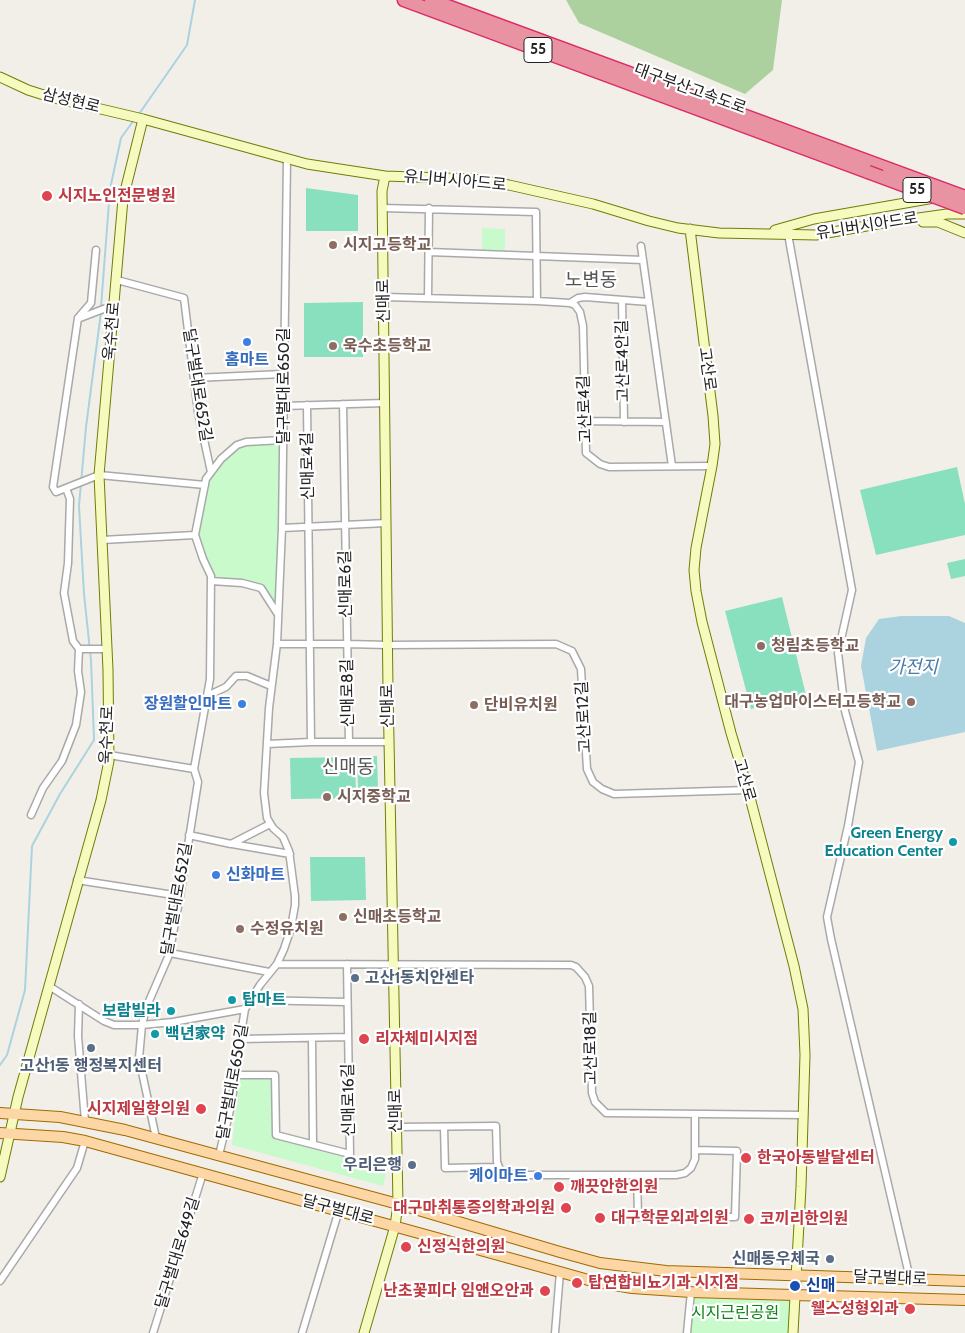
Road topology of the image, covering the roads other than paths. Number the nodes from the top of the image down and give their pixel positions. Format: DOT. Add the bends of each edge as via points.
graph roads {
  1 [pos="404,0"];
  2 [pos="431,0"];
  3 [pos="0,77"];
  4 [pos="661,90"];
  5 [pos="701,105"];
  6 [pos="143,119"];
  7 [pos="287,159"];
  8 [pos="385,176"];
  9 [pos="965,196"];
  10 [pos="382,208"];
  11 [pos="429,208"];
  12 [pos="965,208"];
  13 [pos="965,214"];
  14 [pos="883,223"];
  15 [pos="690,229"];
  16 [pos="768,233"];
  17 [pos="965,233"];
  18 [pos="788,234"];
  19 [pos="641,246"];
  20 [pos="96,250"];
  21 [pos="428,252"];
  22 [pos="536,255"];
  23 [pos="643,260"];
  24 [pos="117,280"];
  25 [pos="384,297"];
  26 [pos="184,298"];
  27 [pos="428,298"];
  28 [pos="622,300"];
  29 [pos="537,301"];
  30 [pos="649,302"];
  31 [pos="570,303"];
  32 [pos="114,305"];
  33 [pos="78,318"];
  34 [pos="283,374"];
  35 [pos="194,378"];
  36 [pos="384,403"];
  37 [pos="343,404"];
  38 [pos="307,405"];
  39 [pos="283,406"];
  40 [pos="585,421"];
  41 [pos="624,422"];
  42 [pos="666,422"];
  43 [pos="283,440"];
  44 [pos="672,466"];
  45 [pos="712,466"];
  46 [pos="212,472"];
  47 [pos="99,475"];
  48 [pos="205,485"];
  49 [pos="66,488"];
  50 [pos="386,523"];
  51 [pos="344,525"];
  52 [pos="308,526"];
  53 [pos="282,528"];
  54 [pos="195,535"];
  55 [pos="102,540"];
  56 [pos="210,580"];
  57 [pos="278,614"];
  58 [pos="277,644"];
  59 [pos="347,644"];
  60 [pos="309,645"];
  61 [pos="388,645"];
  62 [pos="79,649"];
  63 [pos="107,649"];
  64 [pos="271,686"];
  65 [pos="207,696"];
  66 [pos="311,742"];
  67 [pos="349,742"];
  68 [pos="389,742"];
  69 [pos="267,744"];
  70 [pos="109,755"];
  71 [pos="194,769"];
  72 [pos="748,790"];
  73 [pos="31,815"];
  74 [pos="270,824"];
  75 [pos="189,835"];
  76 [pos="231,844"];
  77 [pos="290,854"];
  78 [pos="78,880"];
  79 [pos="180,896"];
  80 [pos="170,953"];
  81 [pos="276,964"];
  82 [pos="347,964"];
  83 [pos="394,965"];
  84 [pos="269,972"];
  85 [pos="49,986"];
  86 [pos="252,1000"];
  87 [pos="348,1002"];
  88 [pos="79,1004"];
  89 [pos="246,1009"];
  90 [pos="142,1025"];
  91 [pos="348,1037"];
  92 [pos="312,1038"];
  93 [pos="240,1039"];
  94 [pos="235,1075"];
  95 [pos="0,1112"];
  96 [pos="15,1114"];
  97 [pos="695,1114"];
  98 [pos="802,1115"];
  99 [pos="85,1121"];
  100 [pos="396,1127"];
  101 [pos="444,1127"];
  102 [pos="5,1133"];
  103 [pos="156,1138"];
  104 [pos="85,1141"];
  105 [pos="313,1144"];
  106 [pos="695,1150"];
  107 [pos="219,1156"];
  108 [pos="498,1167"];
  109 [pos="203,1173"];
  110 [pos="637,1175"];
  111 [pos="0,1177"];
  112 [pos="398,1204"];
  113 [pos="339,1210"];
  114 [pos="395,1226"];
  115 [pos="560,1272"];
  116 [pos="797,1274"];
  117 [pos="910,1279"];
  118 [pos="965,1281"];
  119 [pos="0,1282"];
  120 [pos="691,1292"];
  121 [pos="796,1294"];
  122 [pos="965,1300"];
  123 [pos="153,1333"];
  124 [pos="302,1333"];
  125 [pos="364,1333"];
  126 [pos="555,1333"];
  127 [pos="687,1333"];
  128 [pos="793,1333"];
  1 -- 4 [label="highway, 대구부산고속도로 / 55"];
  2 -- 4 [label="highway, 대구부산고속도로 / 55"];
  3 -- 6 [label="main road, 삼성현로" via="50,97"];
  4 -- 5 [label="highway, 대구부산고속도로 / 55"];
  5 -- 9 [label="highway, 대구부산고속도로 / 55, bridge"];
  5 -- 12 [label="highway, 대구부산고속도로 / 55, bridge"];
  6 -- 7 [label="main road, 유니버시아드로"];
  6 -- 24 [label="main road, 욱수천로" via="123,199"];
  7 -- 8 [label="main road, 유니버시아드로"];
  7 -- 34 [label="street, 달구벌대로650길"];
  8 -- 10 [label="main road, 신매로"];
  8 -- 15 [label="main road, 유니버시아드로" via="509,185 594,204 666,226"];
  9 -- 16 [label="main road, 유니버시아드로" via="878,206 814,219"];
  10 -- 11 [label="street"];
  10 -- 25 [label="main road, 신매로"];
  11 -- 21 [label="street"];
  11 -- 22 [label="street" via="536,212"];
  13 -- 14 [label="main road, 유니버시아드로"];
  14 -- 17 [label="main road" via="938,222"];
  14 -- 18 [label="main road, 유니버시아드로" via="816,235"];
  15 -- 16 [label="main road, 유니버시아드로"];
  15 -- 45 [label="main road, 고산로" via="715,432"];
  16 -- 18 [label="main road, 유니버시아드로"];
  18 -- 117 [label="street" via="852,590 838,653 845,711 859,762 827,917"];
  19 -- 23 [label="street, 고산로4안길"];
  20 -- 33 [label="street" via="91,303"];
  21 -- 22 [label="street"];
  21 -- 27 [label="street"];
  22 -- 23 [label="street"];
  22 -- 29 [label="street"];
  23 -- 30 [label="street, 고산로4안길"];
  24 -- 26 [label="street, 욱수천로"];
  24 -- 32 [label="main road, 욱수천로"];
  25 -- 27 [label="street"];
  25 -- 36 [label="main road, 신매로"];
  26 -- 35 [label="street, 달구벌대로652길"];
  27 -- 29 [label="street"];
  28 -- 30 [label="street, 고산로4안길"];
  28 -- 31 [label="street, 고산로4안길" via="585,297"];
  28 -- 41 [label="street, 고산로4안길"];
  29 -- 31 [label="street"];
  30 -- 42 [label="street, 고산로4안길"];
  31 -- 40 [label="street, 고산로4길" via="578,308 582,318"];
  32 -- 33 [label="street"];
  32 -- 47 [label="main road, 욱수천로"];
  33 -- 49 [label="street" via="54,487 56,492"];
  34 -- 35 [label="street"];
  34 -- 39 [label="street, 달구벌대로650길"];
  35 -- 46 [label="street, 달구벌대로652길"];
  36 -- 37 [label="street"];
  36 -- 50 [label="main road, 신매로"];
  37 -- 38 [label="street"];
  37 -- 51 [label="street"];
  38 -- 39 [label="street"];
  38 -- 52 [label="street, 신매로4길"];
  39 -- 43 [label="street, 달구벌대로650길"];
  40 -- 41 [label="street, 고산로4안길"];
  40 -- 44 [label="street, 고산로4길" via="586,453 600,464"];
  41 -- 42 [label="street, 고산로4안길"];
  42 -- 44 [label="street, 고산로4안길"];
  43 -- 46 [label="street, 달구벌대로652길" via="246,442 237,446 221,459"];
  43 -- 53 [label="street, 달구벌대로650길"];
  44 -- 45 [label="street, 고산로4길"];
  45 -- 72 [label="main road, 고산로" via="696,548 694,577 702,622"];
  46 -- 48 [label="street, 달구벌대로652길"];
  47 -- 48 [label="street"];
  47 -- 49 [label="street"];
  47 -- 55 [label="main road, 욱수천로"];
  48 -- 54 [label="street, 달구벌대로652길"];
  49 -- 62 [label="street" via="70,516 64,593 73,641"];
  50 -- 51 [label="street"];
  50 -- 61 [label="main road, 신매로"];
  51 -- 52 [label="street"];
  51 -- 59 [label="street, 신매로6길"];
  52 -- 53 [label="street"];
  52 -- 60 [label="street"];
  53 -- 57 [label="street, 달구벌대로650길"];
  54 -- 55 [label="street"];
  54 -- 56 [label="street, 달구벌대로652길"];
  55 -- 63 [label="main road, 욱수천로"];
  56 -- 57 [label="street" via="261,588"];
  56 -- 65 [label="street, 달구벌대로652길" via="210,679"];
  57 -- 58 [label="street, 달구벌대로650길"];
  58 -- 60 [label="street"];
  58 -- 64 [label="street, 달구벌대로650길"];
  59 -- 60 [label="street"];
  59 -- 61 [label="street"];
  59 -- 67 [label="street, 신매로8길"];
  60 -- 66 [label="street"];
  61 -- 68 [label="main road, 신매로"];
  61 -- 72 [label="street, 고산로12길" via="556,644 572,651 581,669 587,769 593,782 602,789 614,794"];
  62 -- 63 [label="street"];
  62 -- 73 [label="street" via="81,692 76,726 62,761 43,788"];
  63 -- 70 [label="main road, 욱수천로"];
  64 -- 65 [label="street" via="247,676 236,676 226,687"];
  64 -- 69 [label="street, 달구벌대로650길"];
  65 -- 71 [label="street, 달구벌대로652길"];
  66 -- 67 [label="street, 신매로8길"];
  66 -- 69 [label="street, 신매로8길"];
  67 -- 68 [label="street, 신매로8길"];
  68 -- 83 [label="main road, 신매로"];
  69 -- 74 [label="street, 달구벌대로650길" via="264,799"];
  70 -- 71 [label="street"];
  70 -- 78 [label="main road, 욱수천로"];
  71 -- 75 [label="street, 달구벌대로652길" via="198,782"];
  72 -- 98 [label="main road, 고산로" via="794,966 802,1009"];
  74 -- 76 [label="street"];
  74 -- 77 [label="street, 달구벌대로650길" via="283,837"];
  75 -- 76 [label="street"];
  75 -- 79 [label="street, 달구벌대로652길"];
  76 -- 77 [label="street"];
  77 -- 81 [label="street, 달구벌대로650길" via="295,905 289,937"];
  78 -- 79 [label="street"];
  78 -- 85 [label="main road, 욱수천로"];
  79 -- 80 [label="street, 달구벌대로652길"];
  80 -- 84 [label="street"];
  80 -- 90 [label="street, 달구벌대로652길"];
  81 -- 82 [label="street"];
  81 -- 84 [label="street, 달구벌대로650길"];
  82 -- 83 [label="street"];
  82 -- 87 [label="street, 신매로16길"];
  83 -- 97 [label="street, 고산로18길" via="576,967 589,986 592,1093 595,1102 606,1113"];
  83 -- 100 [label="main road, 신매로"];
  84 -- 86 [label="street, 달구벌대로650길"];
  85 -- 88 [label="street"];
  85 -- 96 [label="main road, 욱수천로"];
  86 -- 87 [label="street"];
  86 -- 89 [label="street, 달구벌대로650길"];
  87 -- 91 [label="street, 신매로16길"];
  88 -- 90 [label="street" via="108,1023"];
  88 -- 99 [label="street" via="78,1036"];
  89 -- 90 [label="street, 달구벌대로650길"];
  89 -- 93 [label="street, 달구벌대로650길"];
  90 -- 103 [label="street, 달구벌대로652길" via="139,1058"];
  91 -- 92 [label="street"];
  91 -- 105 [label="street, 신매로16길" via="350,1154"];
  92 -- 93 [label="street"];
  92 -- 105 [label="street"];
  93 -- 94 [label="street, 달구벌대로650길"];
  94 -- 105 [label="street, 신매로16길" via="275,1075 276,1135"];
  94 -- 107 [label="street, 달구벌대로650길"];
  95 -- 96 [label="main road, 달구벌대로"];
  96 -- 99 [label="main road, 달구벌대로"];
  96 -- 102 [label="main road, 욱수천로"];
  97 -- 98 [label="street, 고산로18길"];
  97 -- 106 [label="street"];
  98 -- 116 [label="main road, 고산로"];
  99 -- 103 [label="main road, 달구벌대로"];
  100 -- 101 [label="street"];
  100 -- 112 [label="main road, 신매로"];
  101 -- 108 [label="street" via="496,1126"];
  101 -- 108 [label="street" via="445,1168"];
  102 -- 104 [label="main road, 달구벌대로"];
  102 -- 111 [label="main road, 욱수천로"];
  103 -- 107 [label="main road, 달구벌대로"];
  104 -- 109 [label="main road, 달구벌대로"];
  104 -- 119 [label="street" via="77,1168"];
  106 -- 110 [label="street" via="691,1168 685,1173"];
  106 -- 110 [label="street" via="737,1151 735,1217 638,1217"];
  107 -- 112 [label="main road, 달구벌대로"];
  108 -- 110 [label="street" via="506,1175"];
  109 -- 113 [label="main road, 달구벌대로"];
  109 -- 123 [label="street, 달구벌대로649길"];
  112 -- 114 [label="main road, 신매로"];
  112 -- 116 [label="main road, 달구벌대로" via="600,1263 666,1270"];
  113 -- 114 [label="main road, 달구벌대로"];
  113 -- 124 [label="street"];
  114 -- 115 [label="main road, 달구벌대로"];
  114 -- 125 [label="main road, 신매로"];
  115 -- 120 [label="main road, 달구벌대로" via="632,1288"];
  115 -- 126 [label="street"];
  116 -- 117 [label="main road, 달구벌대로"];
  116 -- 121 [label="main road, 고산로"];
  117 -- 118 [label="main road, 달구벌대로"];
  120 -- 121 [label="main road, 달구벌대로"];
  120 -- 127 [label="street"];
  121 -- 122 [label="main road, 달구벌대로"];
  121 -- 128 [label="main road, 고산로"];
}
